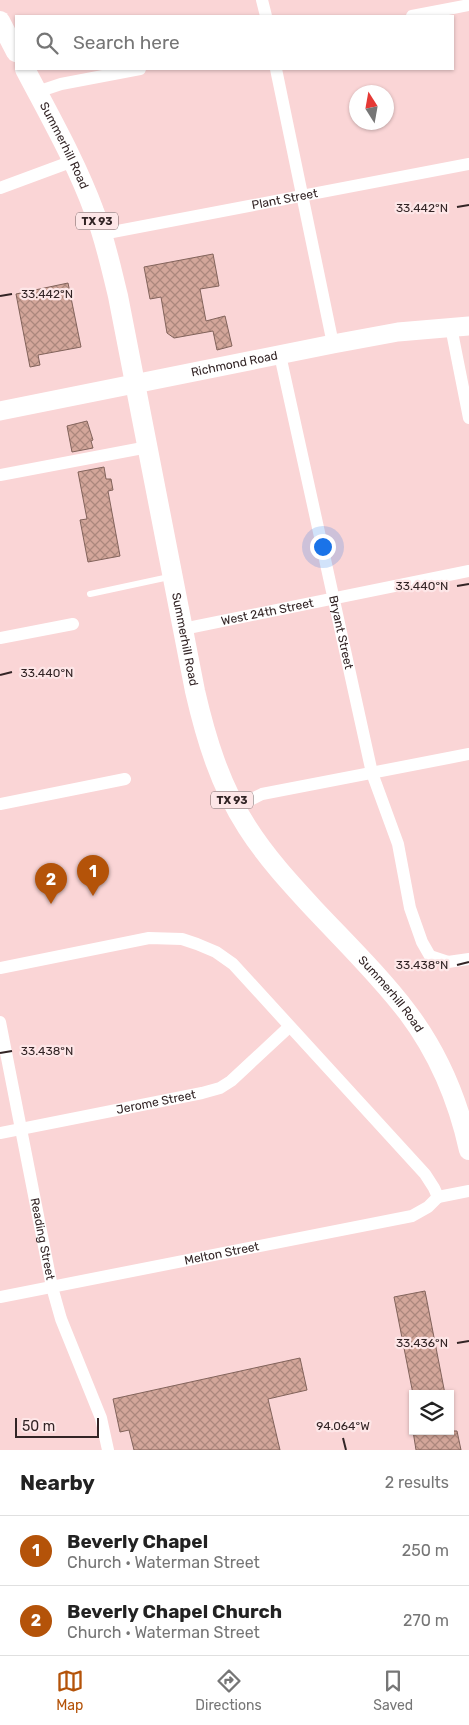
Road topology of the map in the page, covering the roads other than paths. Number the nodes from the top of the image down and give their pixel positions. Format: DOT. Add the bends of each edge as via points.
graph roads {
  1 [pos="262,0"];
  2 [pos="469,5"];
  3 [pos="266,15"];
  4 [pos="417,15"];
  5 [pos="0,21"];
  6 [pos="15,50"];
  7 [pos="26,70"];
  8 [pos="135,70"];
  9 [pos="276,70"];
  10 [pos="37,92"];
  11 [pos="73,161"];
  12 [pos="469,164"];
  13 [pos="0,188"];
  14 [pos="302,195"];
  15 [pos="102,234"];
  16 [pos="460,326"];
  17 [pos="333,344"];
  18 [pos="280,355"];
  19 [pos="136,385"];
  20 [pos="0,411"];
  21 [pos="469,418"];
  22 [pos="148,447"];
  23 [pos="0,475"];
  24 [pos="469,571"];
  25 [pos="173,576"];
  26 [pos="90,594"];
  27 [pos="333,598"];
  28 [pos="73,624"];
  29 [pos="183,629"];
  30 [pos="0,638"];
  31 [pos="469,754"];
  32 [pos="372,773"];
  33 [pos="125,779"];
  34 [pos="0,804"];
  35 [pos="236,807"];
  36 [pos="469,959"];
  37 [pos="0,968"];
  38 [pos="0,1022"];
  39 [pos="289,1027"];
  40 [pos="21,1129"];
  41 [pos="0,1133"];
  42 [pos="469,1150"];
  43 [pos="469,1191"];
  44 [pos="438,1197"];
  45 [pos="52,1287"];
  46 [pos="0,1297"];
  47 [pos="108,1450"];
  1 -- 3 [label="street"];
  2 -- 4 [label="street"];
  5 -- 6 [label="main road"];
  7 -- 10 [label="main road, Summerhill Road / TX 93"];
  8 -- 10 [label="street"];
  9 -- 14 [label="street"];
  10 -- 11 [label="main road, Summerhill Road / TX 93"];
  11 -- 13 [label="street"];
  11 -- 15 [label="main road, Summerhill Road / TX 93"];
  12 -- 14 [label="street, Plant Street"];
  14 -- 15 [label="street, Plant Street"];
  14 -- 17 [label="street"];
  15 -- 19 [label="main road, Summerhill Road / TX 93"];
  16 -- 17 [label="street, Richmond Road" via="398,332"];
  16 -- 21 [label="street"];
  17 -- 18 [label="street, Richmond Road"];
  18 -- 19 [label="street, Richmond Road"];
  18 -- 27 [label="street, Bryant Street"];
  19 -- 20 [label="street, Richmond Road"];
  19 -- 22 [label="main road, Summerhill Road / TX 93"];
  22 -- 23 [label="street"];
  22 -- 25 [label="main road, Summerhill Road / TX 93"];
  24 -- 27 [label="street, West 24th Street"];
  25 -- 26 [label="lane"];
  25 -- 29 [label="main road, Summerhill Road / TX 93"];
  27 -- 29 [label="street, West 24th Street"];
  27 -- 32 [label="street, Bryant Street"];
  28 -- 30 [label="street"];
  29 -- 35 [label="main road, Summerhill Road / TX 93" via="205,734"];
  31 -- 32 [label="street"];
  32 -- 35 [label="street" via="262,794"];
  32 -- 36 [label="street, Bryant Street" via="398,844 410,908 422,942 430,956 448,962"];
  33 -- 34 [label="street"];
  35 -- 42 [label="main road, Summerhill Road / TX 93" via="268,857 386,987 418,1028 451,1090"];
  37 -- 39 [label="street" via="149,938 182,939 216,952 233,964"];
  38 -- 40 [label="street, Reading Street"];
  39 -- 40 [label="street, Jerome Street" via="220,1088"];
  39 -- 44 [label="street" via="425,1174"];
  40 -- 41 [label="street, Jerome Street"];
  40 -- 45 [label="street, Reading Street"];
  43 -- 44 [label="street"];
  44 -- 45 [label="street, Melton Street" via="412,1216"];
  45 -- 46 [label="street, Melton Street"];
  45 -- 47 [label="street, Reading Street" via="61,1319 101,1418"];
}
